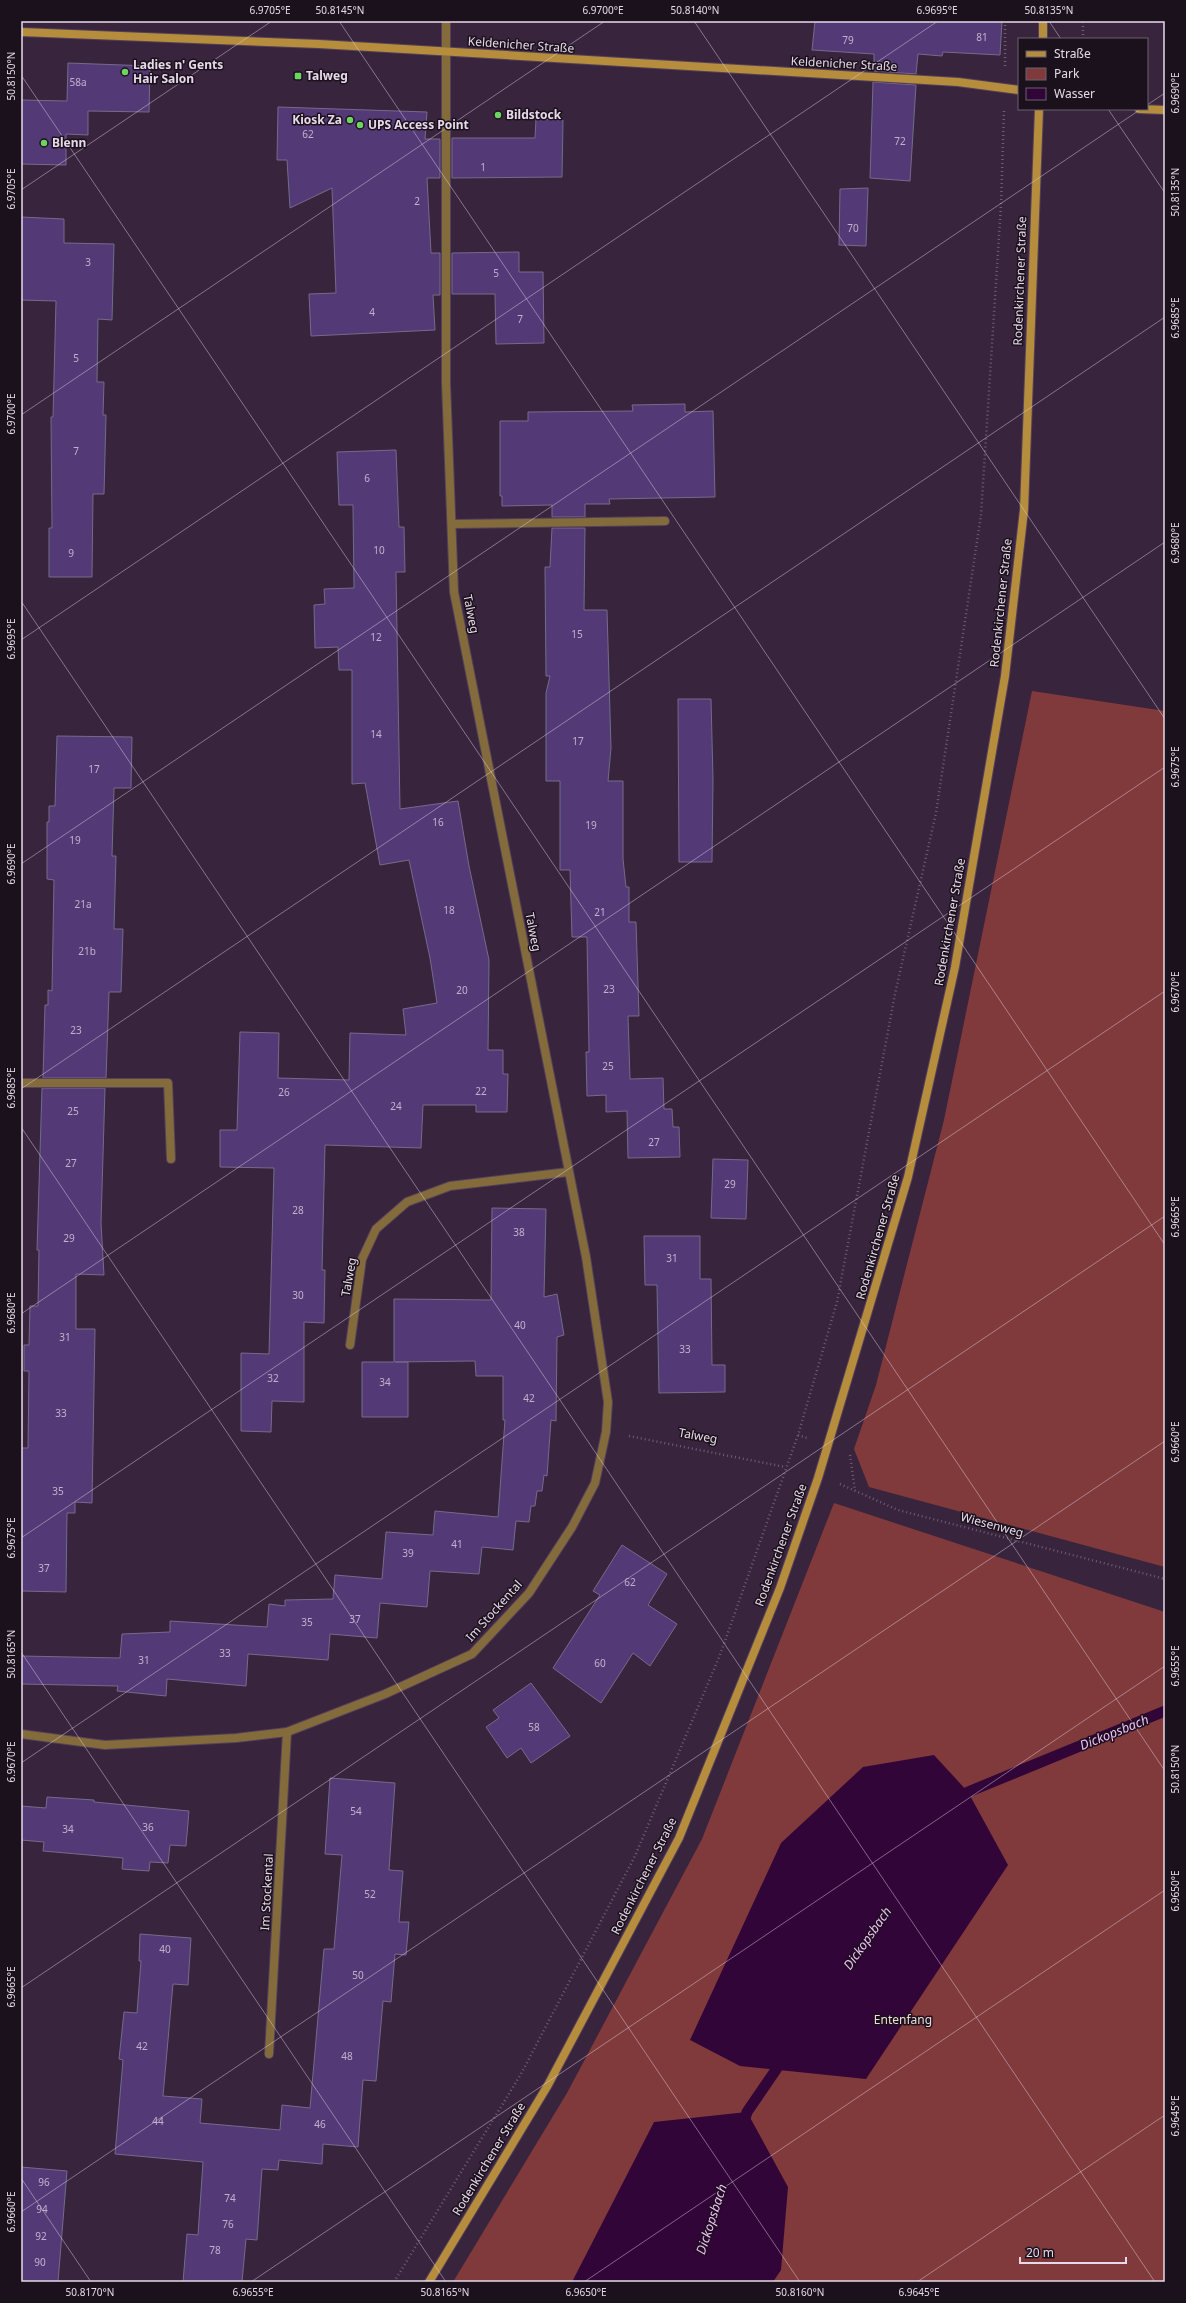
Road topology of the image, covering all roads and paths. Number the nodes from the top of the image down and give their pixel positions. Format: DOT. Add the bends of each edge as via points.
graph roads {
  1 [pos="446,21"];
  2 [pos="1005,21"];
  3 [pos="1043,21"];
  4 [pos="1083,21"];
  5 [pos="21,32"];
  6 [pos="1042,38"];
  7 [pos="1083,38"];
  8 [pos="446,51"];
  9 [pos="1005,86"];
  10 [pos="1018,90"];
  11 [pos="1148,109"];
  12 [pos="1039,110"];
  13 [pos="1165,110"];
  14 [pos="664,521"];
  15 [pos="452,524"];
  16 [pos="21,1083"];
  17 [pos="171,1159"];
  18 [pos="568,1172"];
  19 [pos="350,1345"];
  20 [pos="608,1402"];
  21 [pos="606,1432"];
  22 [pos="785,1467"];
  23 [pos="818,1478"];
  24 [pos="1165,1579"];
  25 [pos="287,1732"];
  26 [pos="21,1734"];
  27 [pos="269,2054"];
  28 [pos="394,2282"];
  29 [pos="429,2282"];
  1 -- 8 [label="street, Talweg"];
  2 -- 9 [label="path"];
  3 -- 6 [label="main road"];
  4 -- 7 [label="path"];
  5 -- 8 [label="main road, Keldenicher Straße"];
  8 -- 9 [label="main road, Keldenicher Straße"];
  8 -- 15 [label="street, Talweg" via="446,383"];
  9 -- 10 [label="main road, Keldenicher Straße"];
  9 -- 22 [label="path" via="1001,205 981,515 936,813 895,994 837,1302 798,1435"];
  11 -- 13 [label="main road"];
  12 -- 23 [label="main road, Rodenkirchener Straße" via="1024,510 1005,676 955,967 908,1177"];
  14 -- 15 [label="street"];
  15 -- 18 [label="street, Talweg" via="454,592"];
  16 -- 17 [label="street" via="168,1083"];
  18 -- 19 [label="street, Talweg" via="450,1186 407,1202 376,1230 362,1260"];
  18 -- 20 [label="street, Talweg" via="586,1257"];
  20 -- 21 [label="street, Im Stockental"];
  21 -- 22 [label="path, Talweg"];
  21 -- 25 [label="street, Im Stockental" via="595,1483 572,1527 529,1593 472,1654 385,1694"];
  22 -- 28 [label="path" via="720,1655 635,1856 521,2074"];
  23 -- 24 [label="path, Wiesenweg" via="844,1486 898,1510"];
  23 -- 29 [label="main road, Rodenkirchener Straße" via="780,1588 679,1838 548,2085"];
  25 -- 26 [label="street, Im Stockental" via="236,1738 105,1746"];
  25 -- 27 [label="street, Im Stockental"];
}
